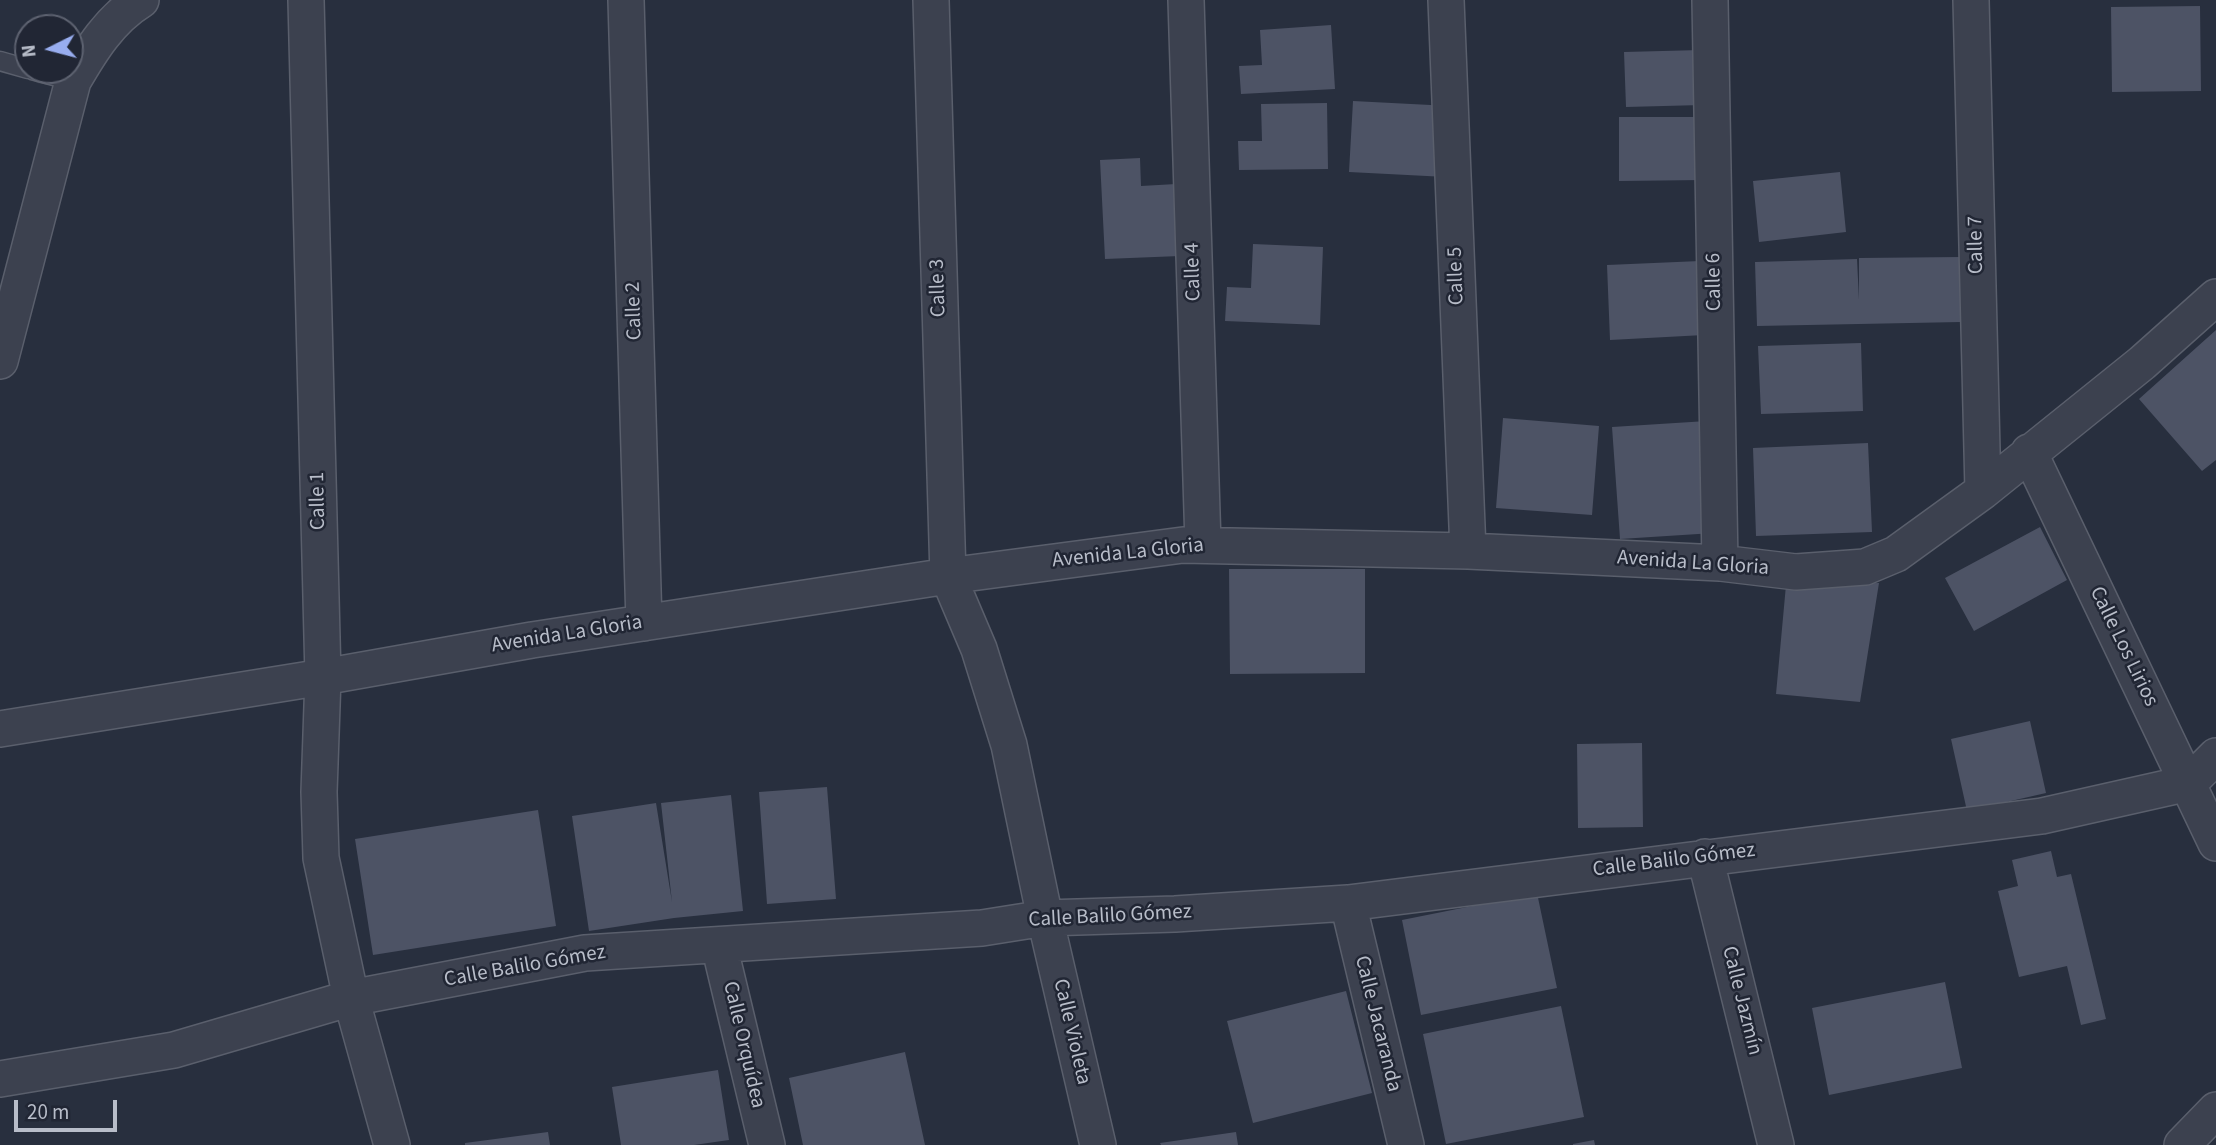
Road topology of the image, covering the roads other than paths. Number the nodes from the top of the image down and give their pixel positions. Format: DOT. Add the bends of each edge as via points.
graph roads {
  1 [pos="141,0"];
  2 [pos="306,0"];
  3 [pos="626,0"];
  4 [pos="931,0"];
  5 [pos="1186,0"];
  6 [pos="1446,0"];
  7 [pos="1710,0"];
  8 [pos="1971,0"];
  9 [pos="84,62"];
  10 [pos="72,84"];
  11 [pos="2216,297"];
  12 [pos="0,361"];
  13 [pos="2029,452"];
  14 [pos="1983,491"];
  15 [pos="1203,544"];
  16 [pos="1468,551"];
  17 [pos="1720,563"];
  18 [pos="948,576"];
  19 [pos="644,623"];
  20 [pos="323,677"];
  21 [pos="0,729"];
  22 [pos="2216,756"];
  23 [pos="2189,783"];
  24 [pos="2216,843"];
  25 [pos="1705,857"];
  26 [pos="1348,903"];
  27 [pos="1045,918"];
  28 [pos="719,945"];
  29 [pos="351,998"];
  30 [pos="0,1079"];
  31 [pos="2216,1110"];
  32 [pos="392,1145"];
  33 [pos="767,1145"];
  34 [pos="1098,1145"];
  35 [pos="1406,1145"];
  36 [pos="1776,1145"];
  37 [pos="2182,1145"];
  1 -- 9 [label="street" via="96,41"];
  2 -- 20 [label="street, Calle 1"];
  3 -- 19 [label="street, Calle 2"];
  4 -- 18 [label="street, Calle 3"];
  5 -- 15 [label="street, Calle 4"];
  6 -- 16 [label="street, Calle 5"];
  7 -- 17 [label="street, Calle 6"];
  8 -- 14 [label="street, Calle 7"];
  10 -- 12 [label="street"];
  11 -- 13 [label="street, Avenida La Gloria" via="2142,363"];
  13 -- 14 [label="street, Avenida La Gloria"];
  13 -- 23 [label="street, Calle Los Lirios"];
  14 -- 17 [label="street, Avenida La Gloria" via="1896,554 1865,567 1796,572"];
  15 -- 16 [label="street, Avenida La Gloria"];
  15 -- 18 [label="street, Avenida La Gloria"];
  16 -- 17 [label="street, Avenida La Gloria"];
  18 -- 19 [label="street, Avenida La Gloria"];
  18 -- 27 [label="street, Calle Violeta" via="979,649 1009,745"];
  19 -- 20 [label="street, Avenida La Gloria"];
  20 -- 21 [label="street, Avenida La Gloria"];
  20 -- 29 [label="street, Calle 1" via="321,858"];
  22 -- 23 [label="street"];
  23 -- 24 [label="street, Calle Los Lirios"];
  23 -- 25 [label="street, Calle Balilo Gómez" via="2042,816"];
  25 -- 26 [label="street, Calle Balilo Gómez"];
  25 -- 36 [label="street, Calle Jazmín"];
  26 -- 27 [label="street, Calle Balilo Gómez"];
  26 -- 35 [label="street, Calle Jacaranda"];
  27 -- 28 [label="street, Calle Balilo Gómez" via="982,928"];
  27 -- 34 [label="street, Calle Violeta"];
  28 -- 29 [label="street, Calle Balilo Gómez" via="585,953"];
  28 -- 33 [label="street, Calle Orquídea"];
  29 -- 30 [label="street, Calle Balilo Gómez" via="174,1050"];
  29 -- 32 [label="street, Calle 1"];
  31 -- 37 [label="street"];
}
